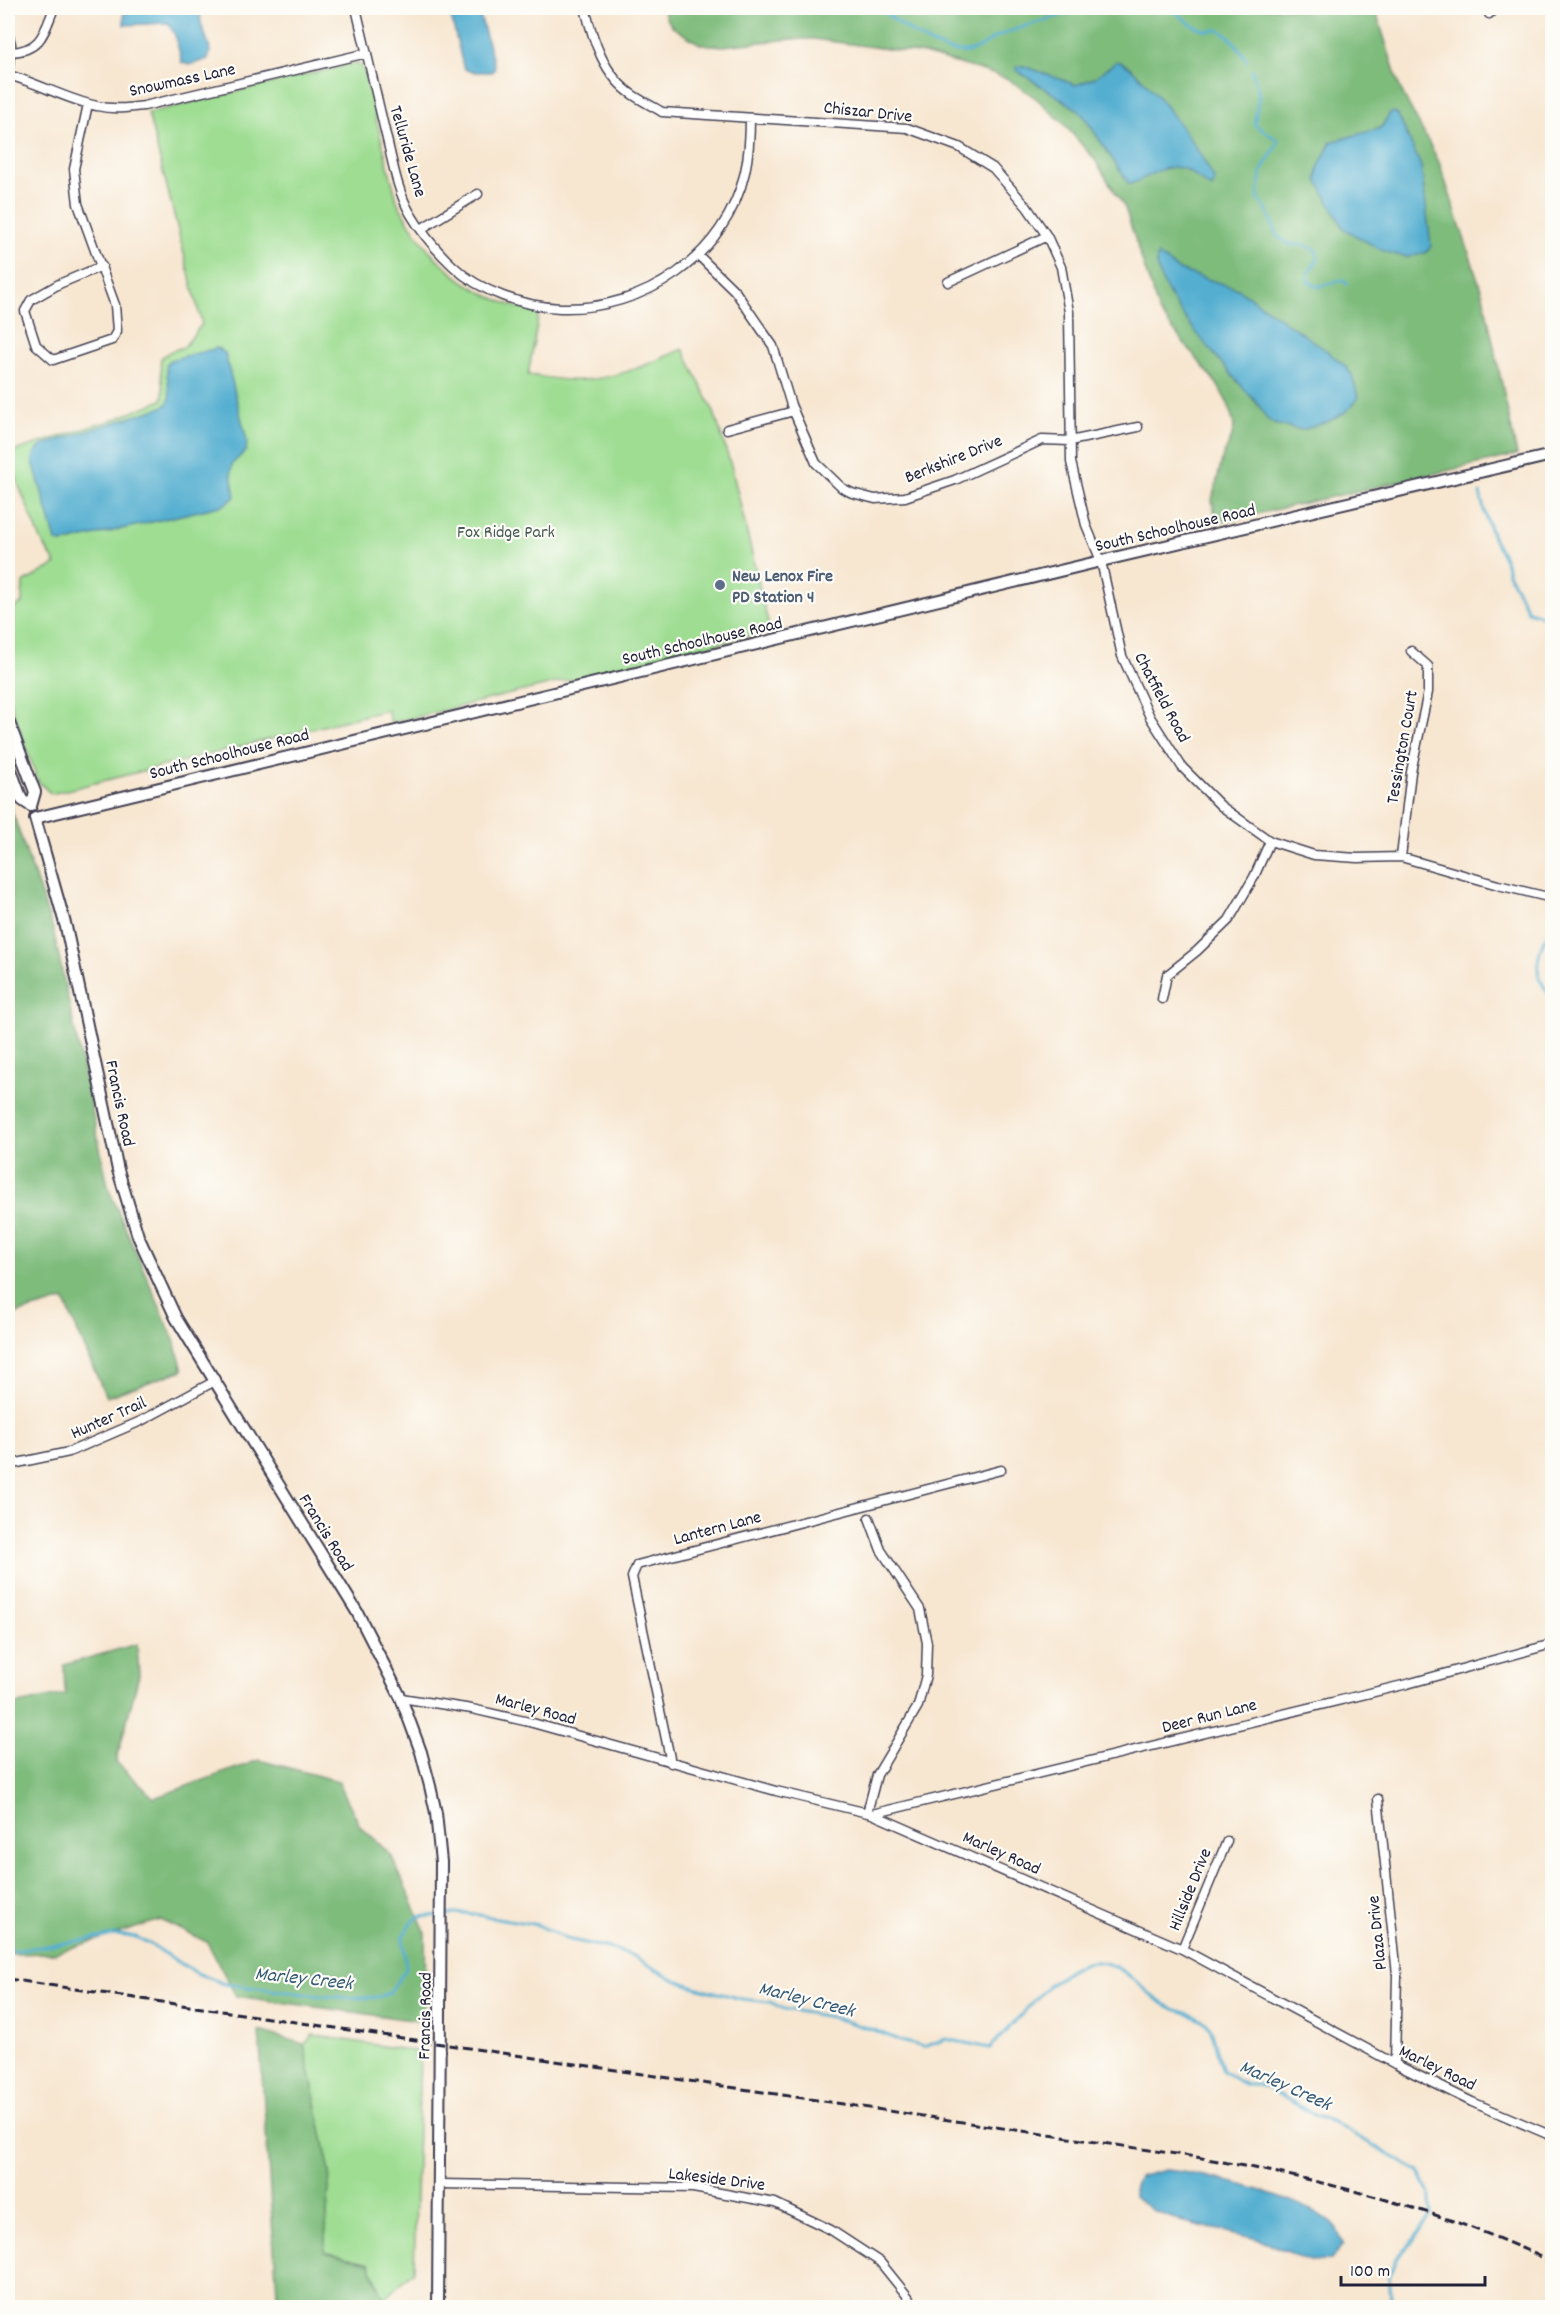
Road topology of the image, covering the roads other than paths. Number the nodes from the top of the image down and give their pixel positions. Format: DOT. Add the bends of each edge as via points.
graph roads {
  1 [pos="54,8"];
  2 [pos="356,8"];
  3 [pos="585,8"];
  4 [pos="8,33"];
  5 [pos="10,52"];
  6 [pos="367,53"];
  7 [pos="8,75"];
  8 [pos="88,104"];
  9 [pos="750,118"];
  10 [pos="478,194"];
  11 [pos="421,229"];
  12 [pos="1047,236"];
  13 [pos="698,255"];
  14 [pos="102,266"];
  15 [pos="948,282"];
  16 [pos="794,411"];
  17 [pos="1138,427"];
  18 [pos="727,429"];
  19 [pos="1070,441"];
  20 [pos="1552,455"];
  21 [pos="1101,561"];
  22 [pos="1410,651"];
  23 [pos="8,720"];
  24 [pos="8,762"];
  25 [pos="31,806"];
  26 [pos="35,818"];
  27 [pos="1270,841"];
  28 [pos="1401,857"];
  29 [pos="1552,898"];
  30 [pos="1162,999"];
  31 [pos="215,1381"];
  32 [pos="8,1465"];
  33 [pos="1001,1470"];
  34 [pos="869,1518"];
  35 [pos="1552,1644"];
  36 [pos="401,1698"];
  37 [pos="671,1763"];
  38 [pos="1378,1799"];
  39 [pos="870,1813"];
  40 [pos="1227,1841"];
  41 [pos="1182,1949"];
  42 [pos="1395,2064"];
  43 [pos="1552,2136"];
  44 [pos="440,2184"];
  45 [pos="438,2307"];
  46 [pos="917,2307"];
  1 -- 5 [label="street" via="37,44 28,50"];
  2 -- 6 [label="street, Telluride Lane"];
  3 -- 9 [label="street, Chiszar Drive" via="606,68 631,94 662,112"];
  4 -- 5 [label="street"];
  5 -- 7 [label="street"];
  6 -- 8 [label="street, Snowmass Lane" via="144,106 119,109"];
  6 -- 11 [label="street, Telluride Lane" via="403,197"];
  7 -- 8 [label="street, Snowmass Lane"];
  8 -- 14 [label="street" via="74,169 78,204"];
  9 -- 12 [label="street, Chiszar Drive" via="907,128 958,147 993,168"];
  9 -- 13 [label="street, Telluride Lane" via="748,156 738,196 724,222"];
  10 -- 11 [label="street"];
  11 -- 13 [label="street, Telluride Lane" via="453,267 473,281 515,300 551,308 586,308 627,299 668,280"];
  12 -- 15 [label="street"];
  12 -- 19 [label="street, Chiszar Drive" via="1061,267 1069,312"];
  13 -- 16 [label="street, Berkshire Drive" via="735,291 773,346"];
  14 -- 14 [label="street" via="117,331 112,340 53,360 36,345 25,311 31,300"];
  16 -- 18 [label="street"];
  16 -- 19 [label="street, Berkshire Drive" via="816,463 842,488 875,500 905,496 954,480 1042,440"];
  17 -- 19 [label="street, Berkshire Drive"];
  19 -- 21 [label="street, Chiszar Drive" via="1086,525"];
  20 -- 21 [label="street, South Schoolhouse Road"];
  21 -- 26 [label="street, South Schoolhouse Road"];
  21 -- 27 [label="street, Chatfield Road" via="1122,657 1150,717 1182,767 1221,806"];
  22 -- 28 [label="street, Tessington Court" via="1428,666 1428,693 1411,772"];
  23 -- 25 [label="street, Francis Road" via="35,792"];
  24 -- 25 [label="street, Francis Road" via="22,800"];
  25 -- 26 [label="street, Francis Road"];
  26 -- 31 [label="street, Francis Road" via="69,936 128,1206 155,1277"];
  27 -- 28 [label="street, Chatfield Road" via="1314,855"];
  27 -- 30 [label="street" via="1229,920 1167,975"];
  28 -- 29 [label="street, Chatfield Road"];
  31 -- 32 [label="street, Hunter Trail" via="141,1421 69,1452"];
  31 -- 36 [label="street, Francis Road" via="357,1612"];
  33 -- 37 [label="street, Lantern Lane" via="637,1566 632,1577"];
  34 -- 39 [label="street" via="880,1550 920,1609 927,1643 926,1675 918,1706 877,1775"];
  35 -- 39 [label="street, Deer Run Lane" via="1407,1684"];
  36 -- 37 [label="street, Marley Road" via="529,1722"];
  36 -- 44 [label="street, Francis Road" via="430,1786 440,1849"];
  37 -- 39 [label="street, Marley Road"];
  38 -- 42 [label="street, Plaza Drive" via="1397,1974"];
  39 -- 41 [label="street, Marley Road"];
  40 -- 41 [label="street, Hillside Drive"];
  41 -- 42 [label="street, Marley Road"];
  42 -- 43 [label="street, Marley Road"];
  44 -- 45 [label="street, Francis Road"];
  44 -- 46 [label="street, Lakeside Drive" via="693,2188 776,2203 831,2230 880,2262"];
}
